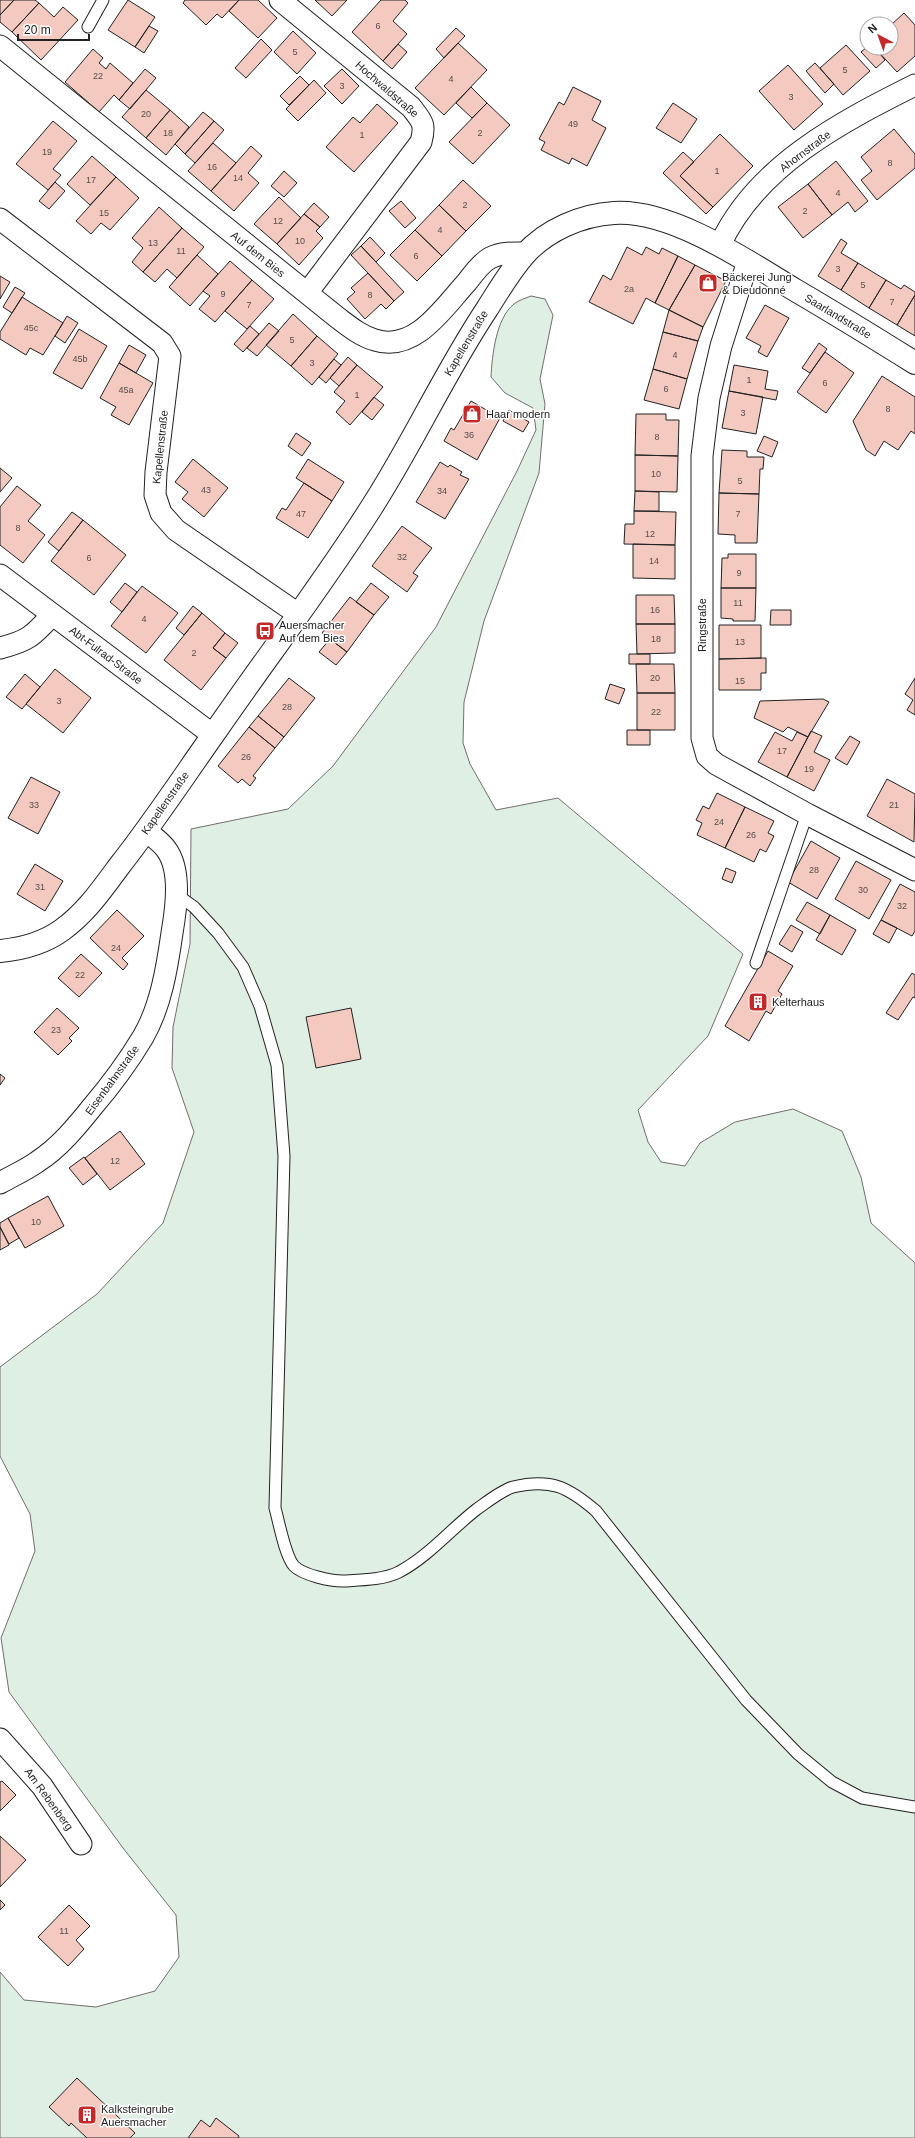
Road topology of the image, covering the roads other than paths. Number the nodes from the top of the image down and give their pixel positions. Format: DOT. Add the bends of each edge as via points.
graph roads {
  1 [pos="103,0"];
  2 [pos="280,0"];
  3 [pos="88,26"];
  4 [pos="0,46"];
  5 [pos="915,85"];
  6 [pos="0,219"];
  7 [pos="720,245"];
  8 [pos="526,253"];
  9 [pos="748,261"];
  10 [pos="307,293"];
  11 [pos="915,363"];
  12 [pos="0,575"];
  13 [pos="298,614"];
  14 [pos="52,615"];
  15 [pos="0,648"];
  16 [pos="213,735"];
  17 [pos="807,814"];
  18 [pos="146,831"];
  19 [pos="915,870"];
  20 [pos="176,894"];
  21 [pos="0,952"];
  22 [pos="756,963"];
  23 [pos="0,1183"];
  24 [pos="0,1738"];
  25 [pos="915,1807"];
  26 [pos="81,1844"];
  1 -- 3 [label="lane"];
  2 -- 10 [label="street, Hochwaldstraße" via="411,107 421,119 424,129 421,142"];
  4 -- 10 [label="street, Auf dem Bies"];
  5 -- 7 [label="street, Ahornstraße" via="859,113 796,155 769,178 739,210"];
  6 -- 13 [label="street, Kapellenstraße" via="162,343 170,356 156,472 155,495 161,513 176,530"];
  7 -- 8 [label="street, Kapellenstraße" via="664,221 640,214 615,213 592,216 565,225 545,236"];
  7 -- 9 [label="street, Saarlandstraße"];
  8 -- 10 [label="street, Auf dem Bies" via="504,253 489,259 429,325 413,336 397,341 376,341 359,333"];
  8 -- 13 [label="street, Kapellenstraße" via="468,337 373,506"];
  9 -- 11 [label="street, Saarlandstraße"];
  9 -- 17 [label="street, Ringstraße" via="719,354 709,398 702,456 702,738 707,756 716,764"];
  12 -- 14 [label="street, Abt-Fulrad-Straße"];
  13 -- 16 [label="street, Kapellenstraße"];
  14 -- 15 [label="street" via="32,637"];
  14 -- 16 [label="street, Abt-Fulrad-Straße"];
  16 -- 18 [label="street, Kapellenstraße"];
  17 -- 19 [label="street, Ringstraße"];
  17 -- 22 [label="lane"];
  18 -- 20 [label="street, Eisenbahnstraße" via="164,846 171,857 176,876"];
  18 -- 21 [label="street, Kapellenstraße" via="82,913 61,930 40,942"];
  20 -- 23 [label="street, Eisenbahnstraße" via="168,965 143,1036 112,1084 76,1127 37,1162"];
  20 -- 25 [label="lane" via="194,907 218,933 243,967 260,1006 277,1065 284,1156 275,1508 285,1545 294,1566 313,1576 336,1581 379,1578 398,1572 427,1554 459,1523 512,1488 538,1483 558,1486 578,1495 596,1511 746,1700 798,1754 832,1782 862,1798"];
  24 -- 26 [label="street, Am Rebenberg" via="42,1786"];
}
